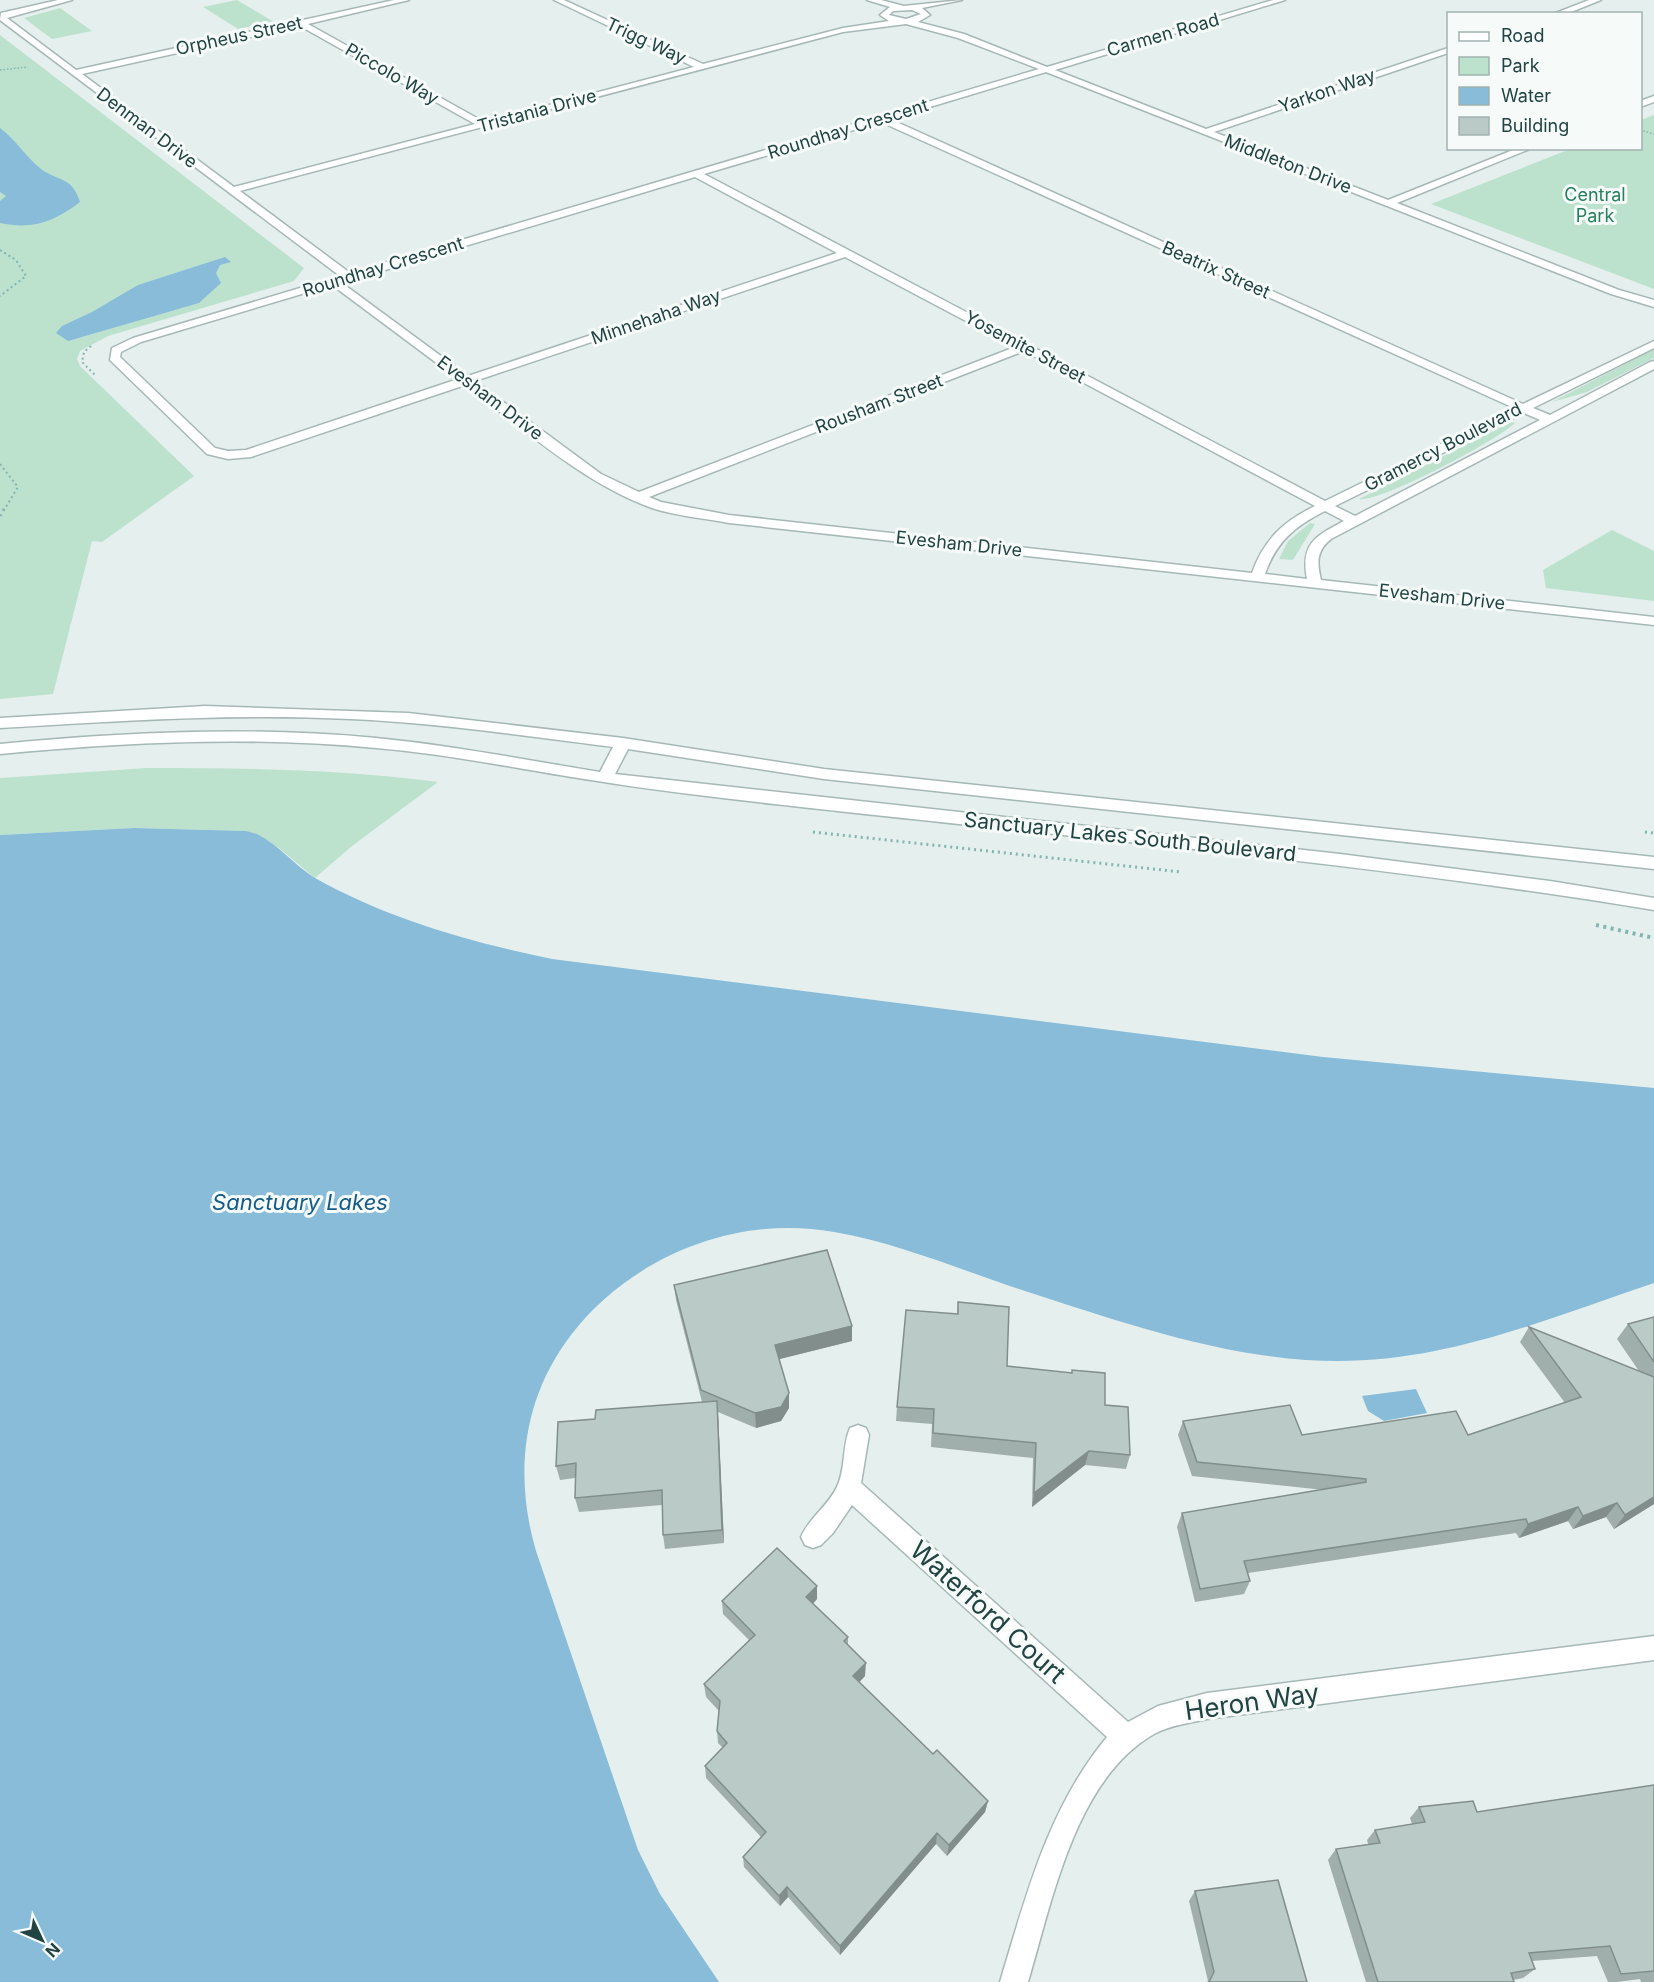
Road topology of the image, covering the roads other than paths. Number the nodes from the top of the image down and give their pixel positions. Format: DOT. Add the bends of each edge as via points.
graph roads {
  1 [pos="68,0"];
  2 [pos="405,0"];
  3 [pos="558,0"];
  4 [pos="869,0"];
  5 [pos="1281,0"];
  6 [pos="1597,0"];
  7 [pos="955,1"];
  8 [pos="905,7"];
  9 [pos="1563,12"];
  10 [pos="884,14"];
  11 [pos="926,14"];
  12 [pos="904,21"];
  13 [pos="301,23"];
  14 [pos="843,30"];
  15 [pos="961,36"];
  16 [pos="1447,51"];
  17 [pos="702,67"];
  18 [pos="1046,69"];
  19 [pos="73,73"];
  20 [pos="882,119"];
  21 [pos="483,125"];
  22 [pos="1205,132"];
  23 [pos="1523,150"];
  24 [pos="696,174"];
  25 [pos="231,191"];
  26 [pos="1388,203"];
  27 [pos="846,253"];
  28 [pos="348,277"];
  29 [pos="334,282"];
  30 [pos="1615,292"];
  31 [pos="1654,304"];
  32 [pos="1654,316"];
  33 [pos="1654,344"];
  34 [pos="1025,347"];
  35 [pos="1654,364"];
  36 [pos="467,381"];
  37 [pos="1521,407"];
  38 [pos="1550,420"];
  39 [pos="733,462"];
  40 [pos="636,497"];
  41 [pos="657,505"];
  42 [pos="1325,505"];
  43 [pos="1354,521"];
  44 [pos="1257,577"];
  45 [pos="1315,583"];
  46 [pos="1654,621"];
  47 [pos="0,723"];
  48 [pos="623,743"];
  49 [pos="0,749"];
  50 [pos="605,777"];
  51 [pos="1654,863"];
  52 [pos="1654,904"];
  53 [pos="858,1435"];
  54 [pos="850,1488"];
  55 [pos="813,1537"];
  56 [pos="1654,1648"];
  57 [pos="1126,1737"];
  58 [pos="1014,1982"];
  1 -- 19 [label="street, Denman Drive" via="3,16"];
  2 -- 13 [label="street, Orpheus Street"];
  3 -- 17 [label="street, Trigg Way"];
  4 -- 8 [label="street"];
  4 -- 10 [label="street"];
  5 -- 18 [label="street, Carmen Road"];
  6 -- 9 [label="street"];
  7 -- 8 [label="street"];
  7 -- 11 [label="street"];
  8 -- 10 [label="street, Tristania Drive"];
  8 -- 11 [label="street, Middleton Drive"];
  10 -- 12 [label="street, Middleton Drive"];
  10 -- 14 [label="street, Tristania Drive"];
  11 -- 12 [label="street, Tristania Drive"];
  11 -- 15 [label="street, Middleton Drive" via="937,25"];
  12 -- 14 [label="street, Tristania Drive"];
  12 -- 15 [label="street, Middleton Drive"];
  13 -- 19 [label="street, Orpheus Street"];
  13 -- 21 [label="street, Piccolo Way"];
  14 -- 17 [label="street, Tristania Drive"];
  15 -- 18 [label="street, Middleton Drive"];
  16 -- 22 [label="street, Yarkon Way"];
  17 -- 21 [label="street, Tristania Drive"];
  18 -- 20 [label="street, Roundhay Crescent"];
  18 -- 22 [label="street, Middleton Drive"];
  19 -- 25 [label="street, Denman Drive"];
  20 -- 24 [label="street, Roundhay Crescent"];
  20 -- 37 [label="street, Beatrix Street"];
  21 -- 25 [label="street, Tristania Drive"];
  22 -- 26 [label="street, Middleton Drive"];
  23 -- 26 [label="street"];
  24 -- 27 [label="street, Yosemite Street"];
  24 -- 28 [label="street, Roundhay Crescent"];
  25 -- 28 [label="street, Denman Drive"];
  26 -- 30 [label="street, Middleton Drive"];
  27 -- 34 [label="street, Yosemite Street"];
  27 -- 36 [label="street, Minnehaha Way"];
  28 -- 29 [label="street, Roundhay Crescent"];
  29 -- 36 [label="street, Evesham Drive"];
  29 -- 36 [label="street, Roundhay Crescent" via="137,340 116,350 114,358 203,445 216,454 228,456 259,451"];
  30 -- 31 [label="street, Middleton Drive"];
  30 -- 32 [label="street, Middleton Drive"];
  33 -- 37 [label="street, Gramercy Boulevard"];
  34 -- 39 [label="street, Rousham Street"];
  34 -- 42 [label="street, Yosemite Street"];
  35 -- 38 [label="street, Gramercy Boulevard"];
  36 -- 40 [label="street, Evesham Drive" via="597,477"];
  37 -- 38 [label="street, Beatrix Street"];
  37 -- 42 [label="street, Gramercy Boulevard"];
  38 -- 43 [label="street, Gramercy Boulevard"];
  39 -- 40 [label="street, Rousham Street"];
  39 -- 41 [label="street, Rousham Street"];
  40 -- 41 [label="street, Evesham Drive"];
  41 -- 44 [label="street, Evesham Drive" via="729,519"];
  42 -- 43 [label="street, Yosemite Street"];
  42 -- 44 [label="street, Gramercy Boulevard" via="1281,531"];
  43 -- 45 [label="street, Gramercy Boulevard" via="1326,536 1312,549 1309,558"];
  44 -- 45 [label="street, Evesham Drive"];
  45 -- 46 [label="street, Evesham Drive"];
  47 -- 48 [label="street, Sanctuary Lakes South Boulevard" via="145,712 291,712 408,718"];
  48 -- 50 [label="street"];
  48 -- 51 [label="street, Sanctuary Lakes South Boulevard" via="824,774"];
  49 -- 50 [label="street, Sanctuary Lakes South Boulevard" via="132,739 298,738 435,749"];
  50 -- 52 [label="street, Sanctuary Lakes South Boulevard" via="1338,858"];
  53 -- 54 [label="street" via="857,1467"];
  54 -- 55 [label="street"];
  54 -- 57 [label="street, Waterford Court"];
  56 -- 57 [label="street, Heron Way" via="1207,1706 1165,1715"];
  57 -- 58 [label="street, Heron Way" via="1090,1777 1074,1806"];
}
